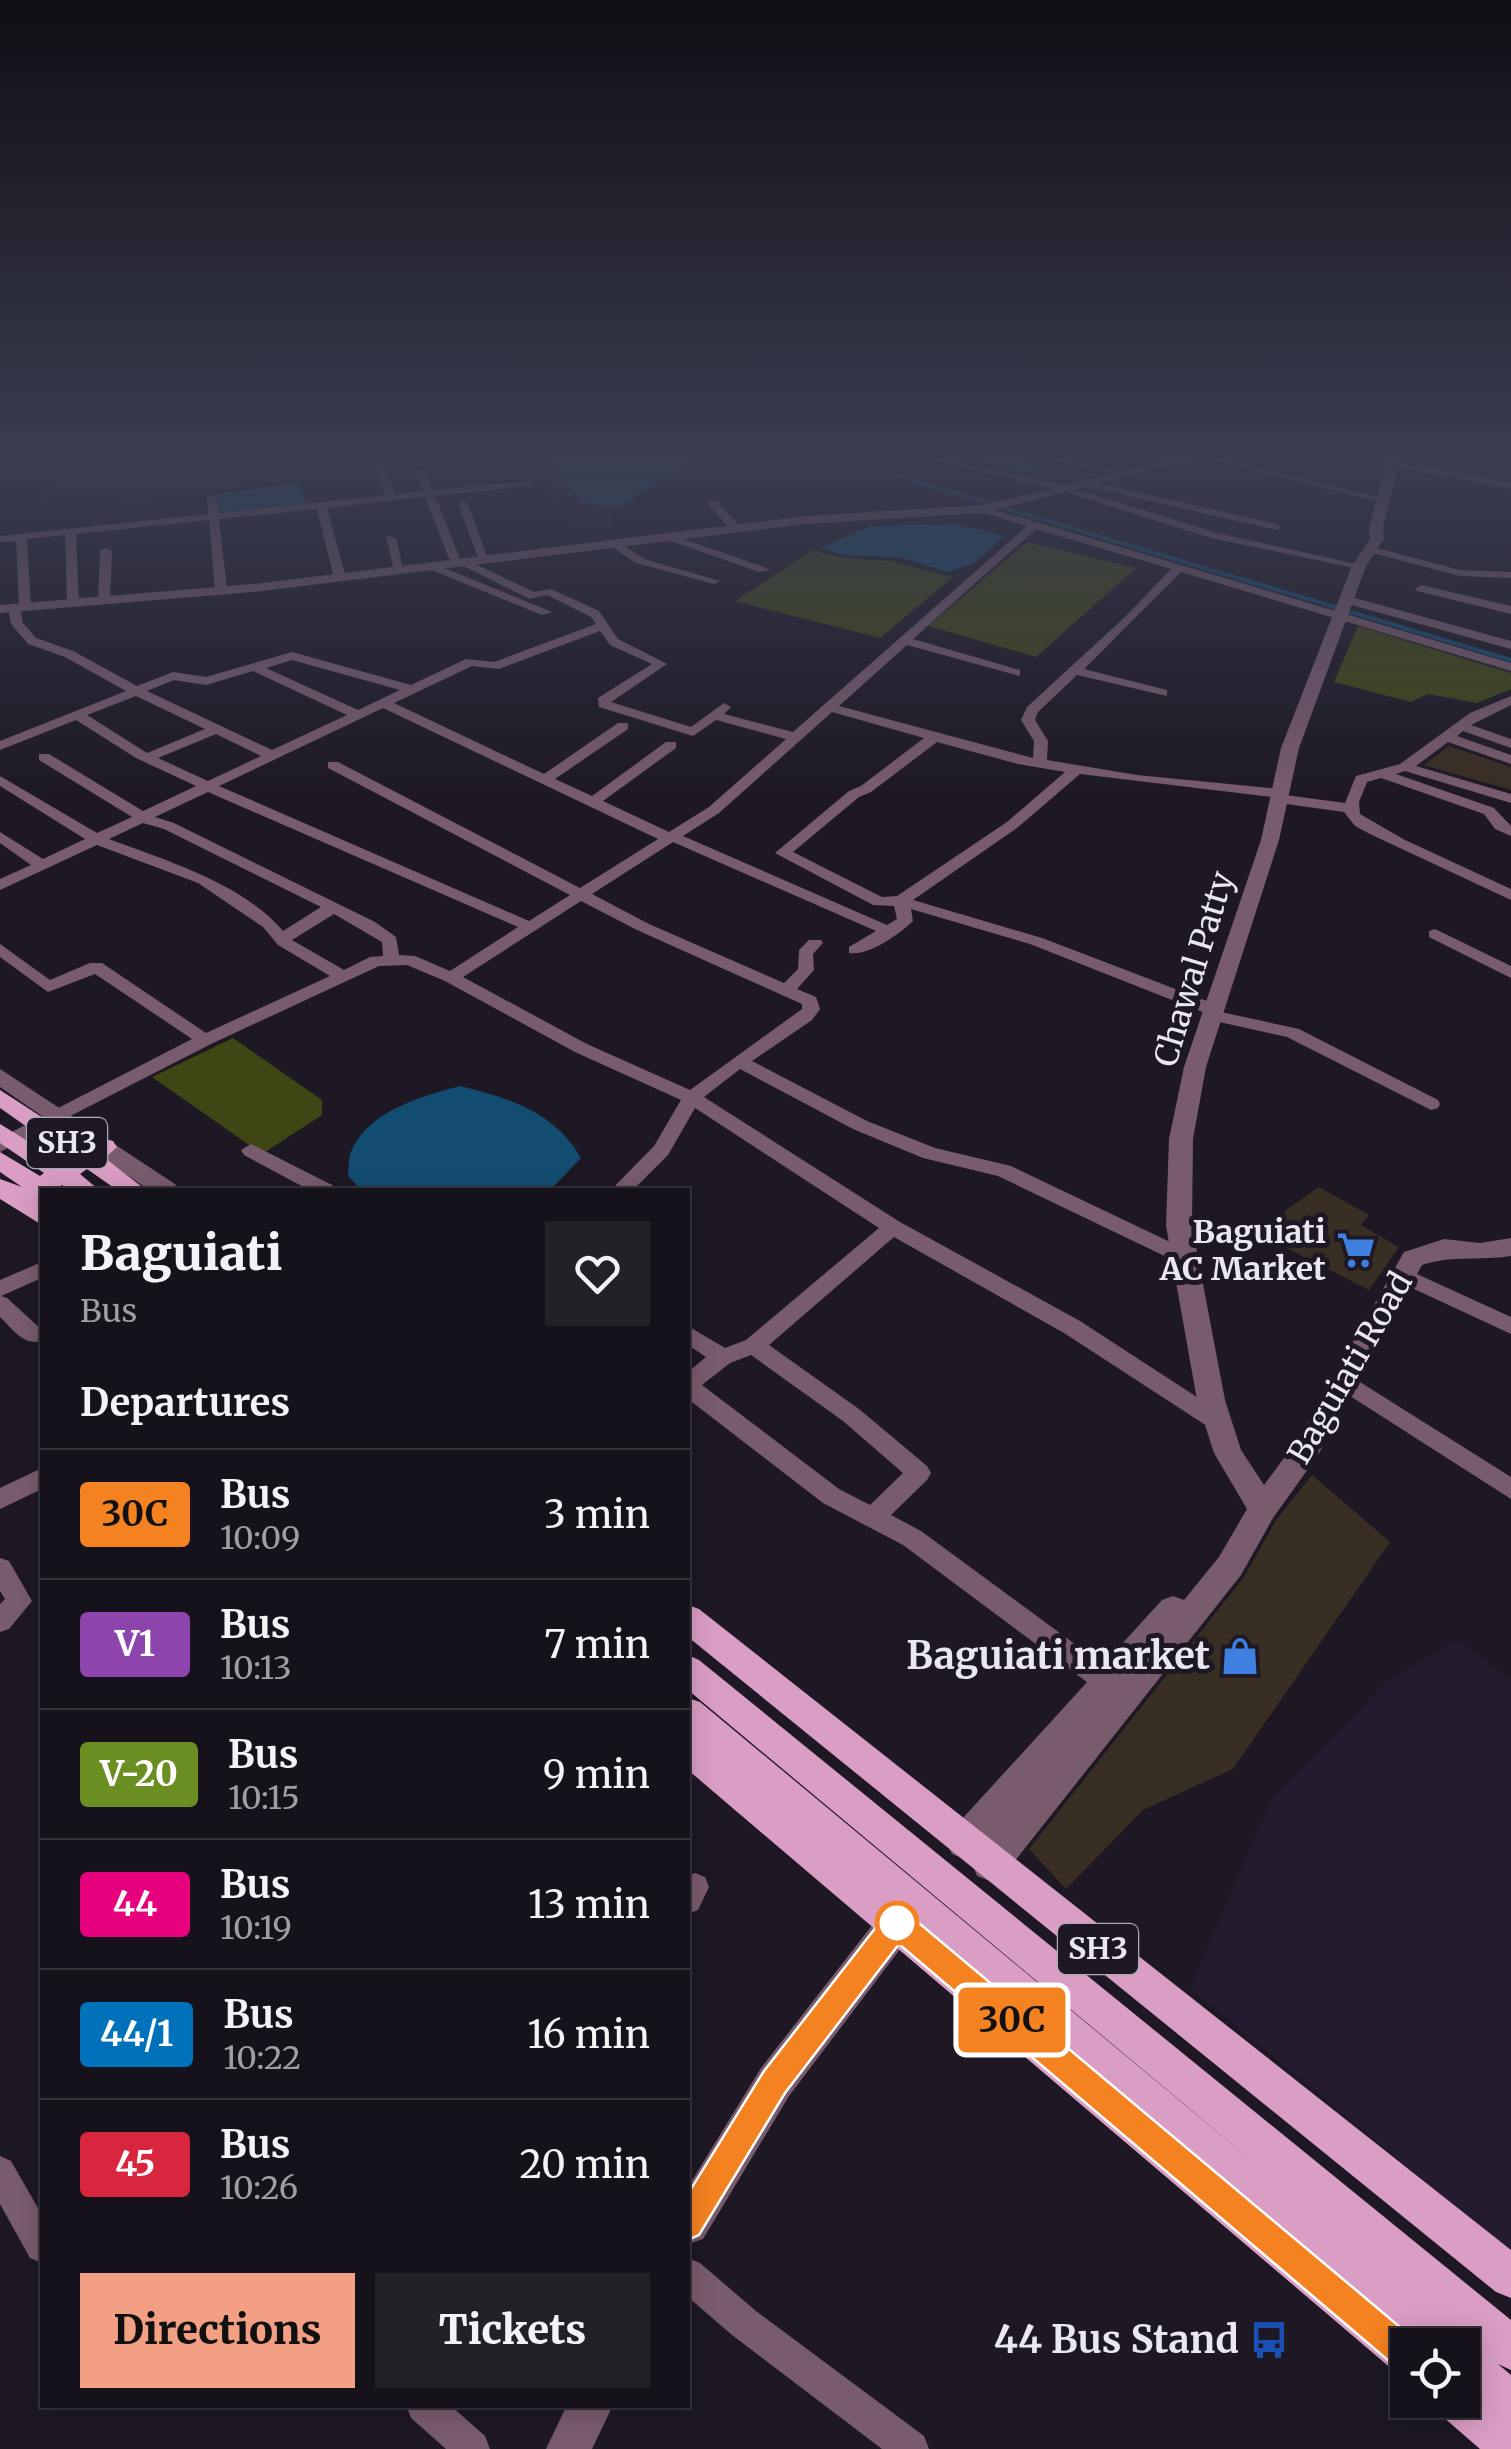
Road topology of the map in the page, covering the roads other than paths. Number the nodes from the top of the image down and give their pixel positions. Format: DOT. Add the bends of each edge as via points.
graph roads {
  1 [pos="17,570"];
  2 [pos="72,570"];
  3 [pos="105,570"];
  4 [pos="219,570"];
  5 [pos="338,570"];
  6 [pos="406,570"];
  7 [pos="441,570"];
  8 [pos="477,570"];
  9 [pos="674,570"];
  10 [pos="982,570"];
  11 [pos="1176,570"];
  12 [pos="1198,570"];
  13 [pos="1358,570"];
  14 [pos="1430,570"];
  15 [pos="1450,570"];
  16 [pos="400,571"];
  17 [pos="1511,575"];
  18 [pos="340,578"];
  19 [pos="714,581"];
  20 [pos="1421,589"];
  21 [pos="221,590"];
  22 [pos="104,600"];
  23 [pos="74,603"];
  24 [pos="1346,606"];
  25 [pos="13,608"];
  26 [pos="1511,610"];
  27 [pos="546,612"];
  28 [pos="1405,615"];
  29 [pos="600,626"];
  30 [pos="904,640"];
  31 [pos="1511,645"];
  32 [pos="254,667"];
  33 [pos="1511,667"];
  34 [pos="1074,670"];
  35 [pos="1014,674"];
  36 [pos="136,690"];
  37 [pos="414,690"];
  38 [pos="1162,693"];
  39 [pos="1511,700"];
  40 [pos="386,704"];
  41 [pos="832,708"];
  42 [pos="1488,710"];
  43 [pos="76,715"];
  44 [pos="358,716"];
  45 [pos="1511,718"];
  46 [pos="623,726"];
  47 [pos="1462,726"];
  48 [pos="217,729"];
  49 [pos="1447,737"];
  50 [pos="798,738"];
  51 [pos="933,738"];
  52 [pos="1511,744"];
  53 [pos="0,746"];
  54 [pos="671,746"];
  55 [pos="271,755"];
  56 [pos="44,757"];
  57 [pos="148,758"];
  58 [pos="1511,760"];
  59 [pos="1040,764"];
  60 [pos="333,765"];
  61 [pos="1405,767"];
  62 [pos="1076,770"];
  63 [pos="1380,773"];
  64 [pos="0,780"];
  65 [pos="545,780"];
  66 [pos="208,787"];
  67 [pos="1280,796"];
  68 [pos="1511,799"];
  69 [pos="593,802"];
  70 [pos="1350,808"];
  71 [pos="144,818"];
  72 [pos="1511,832"];
  73 [pos="0,836"];
  74 [pos="670,837"];
  75 [pos="98,840"];
  76 [pos="43,866"];
  77 [pos="0,885"];
  78 [pos="580,893"];
  79 [pos="1511,895"];
  80 [pos="901,901"];
  81 [pos="334,907"];
  82 [pos="528,926"];
  83 [pos="891,932"];
  84 [pos="1435,934"];
  85 [pos="282,939"];
  86 [pos="814,943"];
  87 [pos="0,948"];
  88 [pos="855,950"];
  89 [pos="390,958"];
  90 [pos="1511,973"];
  91 [pos="341,974"];
  92 [pos="451,977"];
  93 [pos="788,989"];
  94 [pos="1213,1012"];
  95 [pos="205,1040"];
  96 [pos="739,1061"];
  97 [pos="0,1076"];
  98 [pos="0,1097"];
  99 [pos="692,1098"];
  100 [pos="1431,1104"];
  101 [pos="51,1121"];
  102 [pos="0,1132"];
  103 [pos="0,1146"];
  104 [pos="251,1150"];
  105 [pos="96,1152"];
  106 [pos="0,1160"];
  107 [pos="41,1188"];
  108 [pos="84,1188"];
  109 [pos="132,1188"];
  110 [pos="162,1188"];
  111 [pos="321,1188"];
  112 [pos="623,1188"];
  113 [pos="10,1194"];
  114 [pos="40,1215"];
  115 [pos="893,1227"];
  116 [pos="1511,1246"];
  117 [pos="1182,1256"];
  118 [pos="40,1270"];
  119 [pos="1406,1277"];
  120 [pos="0,1288"];
  121 [pos="0,1304"];
  122 [pos="1511,1326"];
  123 [pos="33,1334"];
  124 [pos="690,1335"];
  125 [pos="754,1346"];
  126 [pos="722,1357"];
  127 [pos="1344,1381"];
  128 [pos="690,1383"];
  129 [pos="690,1387"];
  130 [pos="1218,1422"];
  131 [pos="40,1479"];
  132 [pos="1511,1489"];
  133 [pos="0,1498"];
  134 [pos="1263,1509"];
  135 [pos="871,1520"];
  136 [pos="0,1569"];
  137 [pos="0,1621"];
  138 [pos="690,1621"];
  139 [pos="690,1672"];
  140 [pos="1108,1683"];
  141 [pos="690,1715"];
  142 [pos="690,1751"];
  143 [pos="977,1853"];
  144 [pos="897,1923"];
  145 [pos="0,2172"];
  146 [pos="690,2221"];
  147 [pos="40,2242"];
  148 [pos="1511,2276"];
  149 [pos="690,2278"];
  150 [pos="1421,2328"];
  151 [pos="1390,2340"];
  152 [pos="1511,2348"];
  153 [pos="1480,2378"];
  154 [pos="1511,2403"];
  155 [pos="427,2408"];
  156 [pos="588,2408"];
  157 [pos="1479,2418"];
  158 [pos="1511,2446"];
  159 [pos="472,2449"];
  160 [pos="568,2449"];
  161 [pos="910,2449"];
  1 -- 25 [label="street"];
  2 -- 23 [label="street"];
  3 -- 22 [label="street"];
  4 -- 21 [label="street"];
  5 -- 18 [label="street"];
  6 -- 16 [label="street"];
  7 -- 27 [label="street"];
  8 -- 29 [label="street" via="534,596 547,592 595,614"];
  9 -- 19 [label="street"];
  10 -- 30 [label="street"];
  11 -- 34 [label="street"];
  12 -- 24 [label="street"];
  13 -- 24 [label="street, Chawal Patty"];
  14 -- 20 [label="street"];
  15 -- 17 [label="street"];
  16 -- 18 [label="street"];
  18 -- 21 [label="street"];
  20 -- 26 [label="street"];
  20 -- 28 [label="street"];
  21 -- 22 [label="street"];
  22 -- 23 [label="street"];
  23 -- 25 [label="street"];
  24 -- 28 [label="street"];
  24 -- 33 [label="street"];
  24 -- 67 [label="street, Chawal Patty" via="1290,748"];
  25 -- 36 [label="street" via="32,641"];
  28 -- 31 [label="street"];
  29 -- 37 [label="street" via="495,666 470,662"];
  29 -- 50 [label="street" via="614,642 661,664 602,703 693,732 719,711"];
  30 -- 35 [label="street"];
  30 -- 41 [label="street"];
  32 -- 36 [label="street" via="206,681 179,674"];
  32 -- 37 [label="street" via="298,656"];
  32 -- 44 [label="street"];
  34 -- 38 [label="street"];
  34 -- 59 [label="street" via="1028,720 1041,740"];
  36 -- 43 [label="street"];
  36 -- 48 [label="street"];
  37 -- 40 [label="street"];
  39 -- 42 [label="street"];
  40 -- 44 [label="street"];
  40 -- 65 [label="street"];
  41 -- 50 [label="street"];
  41 -- 51 [label="street"];
  42 -- 45 [label="street"];
  42 -- 47 [label="street"];
  43 -- 53 [label="street"];
  43 -- 57 [label="street"];
  44 -- 55 [label="street"];
  46 -- 65 [label="street"];
  47 -- 49 [label="street"];
  47 -- 52 [label="street"];
  48 -- 55 [label="street"];
  48 -- 57 [label="street"];
  49 -- 58 [label="street"];
  49 -- 61 [label="street"];
  50 -- 74 [label="street" via="714,810"];
  51 -- 59 [label="street"];
  51 -- 80 [label="street" via="783,853 879,902"];
  54 -- 69 [label="street"];
  55 -- 66 [label="street"];
  56 -- 71 [label="street"];
  57 -- 66 [label="street"];
  59 -- 62 [label="street"];
  60 -- 78 [label="street"];
  61 -- 63 [label="street"];
  61 -- 68 [label="street"];
  62 -- 67 [label="street"];
  62 -- 80 [label="street" via="1012,825"];
  63 -- 70 [label="street" via="1361,779"];
  63 -- 72 [label="street" via="1489,811"];
  64 -- 75 [label="street"];
  65 -- 69 [label="street"];
  66 -- 71 [label="street"];
  66 -- 82 [label="street"];
  67 -- 70 [label="street"];
  67 -- 94 [label="street, Chawal Patty"];
  69 -- 74 [label="street"];
  70 -- 79 [label="street" via="1366,829"];
  71 -- 75 [label="street"];
  71 -- 81 [label="street"];
  73 -- 76 [label="street"];
  74 -- 78 [label="street"];
  74 -- 83 [label="street"];
  75 -- 76 [label="street"];
  75 -- 85 [label="street" via="203,880"];
  76 -- 77 [label="street"];
  78 -- 82 [label="street"];
  78 -- 93 [label="street"];
  80 -- 83 [label="street" via="906,921"];
  80 -- 94 [label="street" via="1036,941"];
  81 -- 85 [label="street"];
  81 -- 89 [label="street" via="390,940"];
  82 -- 92 [label="street"];
  83 -- 88 [label="street"];
  84 -- 90 [label="street"];
  85 -- 91 [label="street"];
  86 -- 93 [label="street" via="805,953 806,970"];
  87 -- 95 [label="street" via="48,987 96,968"];
  89 -- 91 [label="street"];
  89 -- 92 [label="street"];
  91 -- 95 [label="street"];
  92 -- 99 [label="street"];
  93 -- 96 [label="street" via="811,1009"];
  94 -- 100 [label="street" via="1293,1033"];
  94 -- 117 [label="street, Chawal Patty" via="1181,1139"];
  95 -- 101 [label="street"];
  96 -- 99 [label="street"];
  96 -- 117 [label="street" via="874,1132 1004,1171"];
  97 -- 101 [label="street"];
  98 -- 101 [label="main road, SH3"];
  99 -- 112 [label="street" via="661,1150"];
  99 -- 115 [label="street"];
  101 -- 103 [label="street"];
  101 -- 105 [label="main road, SH3"];
  102 -- 108 [label="main road"];
  104 -- 111 [label="street"];
  105 -- 109 [label="main road, SH3"];
  105 -- 110 [label="street"];
  105 -- 113 [label="main road"];
  106 -- 107 [label="main road"];
  113 -- 114 [label="main road, SH3"];
  115 -- 125 [label="street"];
  115 -- 130 [label="street" via="1072,1327"];
  116 -- 119 [label="street, Baguiati Road" via="1480,1252 1444,1248 1413,1259"];
  117 -- 130 [label="street, Chawal Patty"];
  118 -- 120 [label="street"];
  119 -- 122 [label="street"];
  119 -- 127 [label="street, Baguiati Road"];
  121 -- 123 [label="street"];
  124 -- 126 [label="street"];
  125 -- 126 [label="street"];
  125 -- 135 [label="street" via="919,1474"];
  126 -- 128 [label="street"];
  127 -- 132 [label="street"];
  127 -- 134 [label="street, Baguiati Road"];
  129 -- 135 [label="street"];
  130 -- 134 [label="street, Chawal Patty"];
  131 -- 133 [label="street"];
  134 -- 140 [label="street, Baguiati Road"];
  134 -- 143 [label="street, Baguiati Road" via="1230,1566"];
  135 -- 140 [label="street" via="912,1538"];
  136 -- 137 [label="street" via="20,1600"];
  138 -- 143 [label="main road, SH3"];
  139 -- 152 [label="main road"];
  140 -- 143 [label="street, Baguiati Road" via="987,1812"];
  141 -- 150 [label="main road"];
  142 -- 144 [label="main road"];
  143 -- 148 [label="main road, SH3"];
  144 -- 146 [label="street" via="774,2082"];
  144 -- 151 [label="main road"];
  145 -- 147 [label="street"];
  149 -- 161 [label="street"];
  153 -- 154 [label="main road"];
  155 -- 159 [label="street"];
  156 -- 160 [label="street"];
  157 -- 158 [label="main road"];
}
